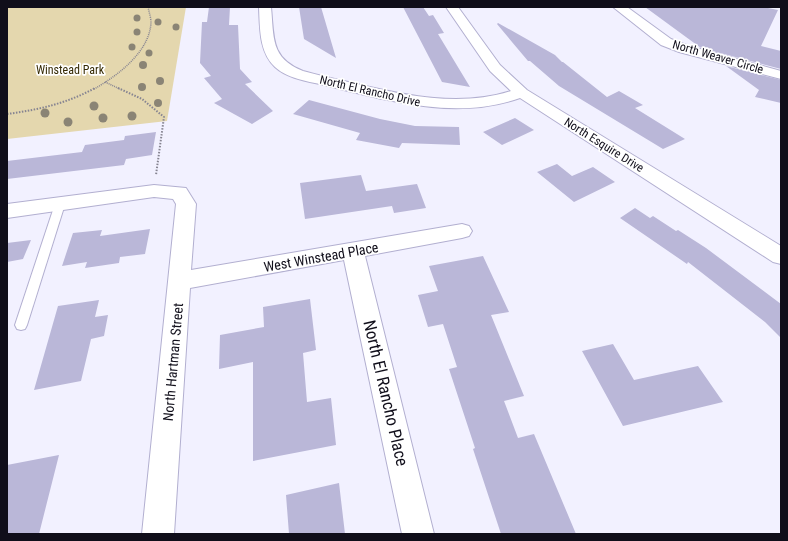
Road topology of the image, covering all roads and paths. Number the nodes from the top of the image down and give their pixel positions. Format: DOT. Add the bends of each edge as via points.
graph roads {
  1 [pos="148,7"];
  2 [pos="265,7"];
  3 [pos="458,7"];
  4 [pos="619,7"];
  5 [pos="781,75"];
  6 [pos="104,82"];
  7 [pos="522,94"];
  8 [pos="7,114"];
  9 [pos="155,182"];
  10 [pos="60,204"];
  11 [pos="7,211"];
  12 [pos="462,232"];
  13 [pos="353,252"];
  14 [pos="781,256"];
  15 [pos="181,281"];
  16 [pos="21,325"];
  17 [pos="158,534"];
  18 [pos="418,534"];
  1 -- 6 [label="path" via="151,14 144,46 134,59"];
  2 -- 7 [label="street, North El Rancho Drive" via="270,49 274,57 281,65 302,75 419,103 447,105 490,102"];
  3 -- 7 [label="street, North Esquire Drive" via="495,68"];
  4 -- 5 [label="street, North Weaver Circle" via="666,42"];
  6 -- 8 [label="path" via="74,99 43,108"];
  6 -- 9 [label="path" via="142,99 164,117"];
  7 -- 14 [label="street, North Esquire Drive"];
  10 -- 11 [label="street"];
  10 -- 15 [label="street, North Hartman Street" via="154,191 179,193 186,204"];
  10 -- 16 [label="lane"];
  12 -- 13 [label="street, West Winstead Place"];
  13 -- 15 [label="street, West Winstead Place"];
  13 -- 18 [label="street, North El Rancho Place"];
  15 -- 17 [label="street, North Hartman Street"];
}
